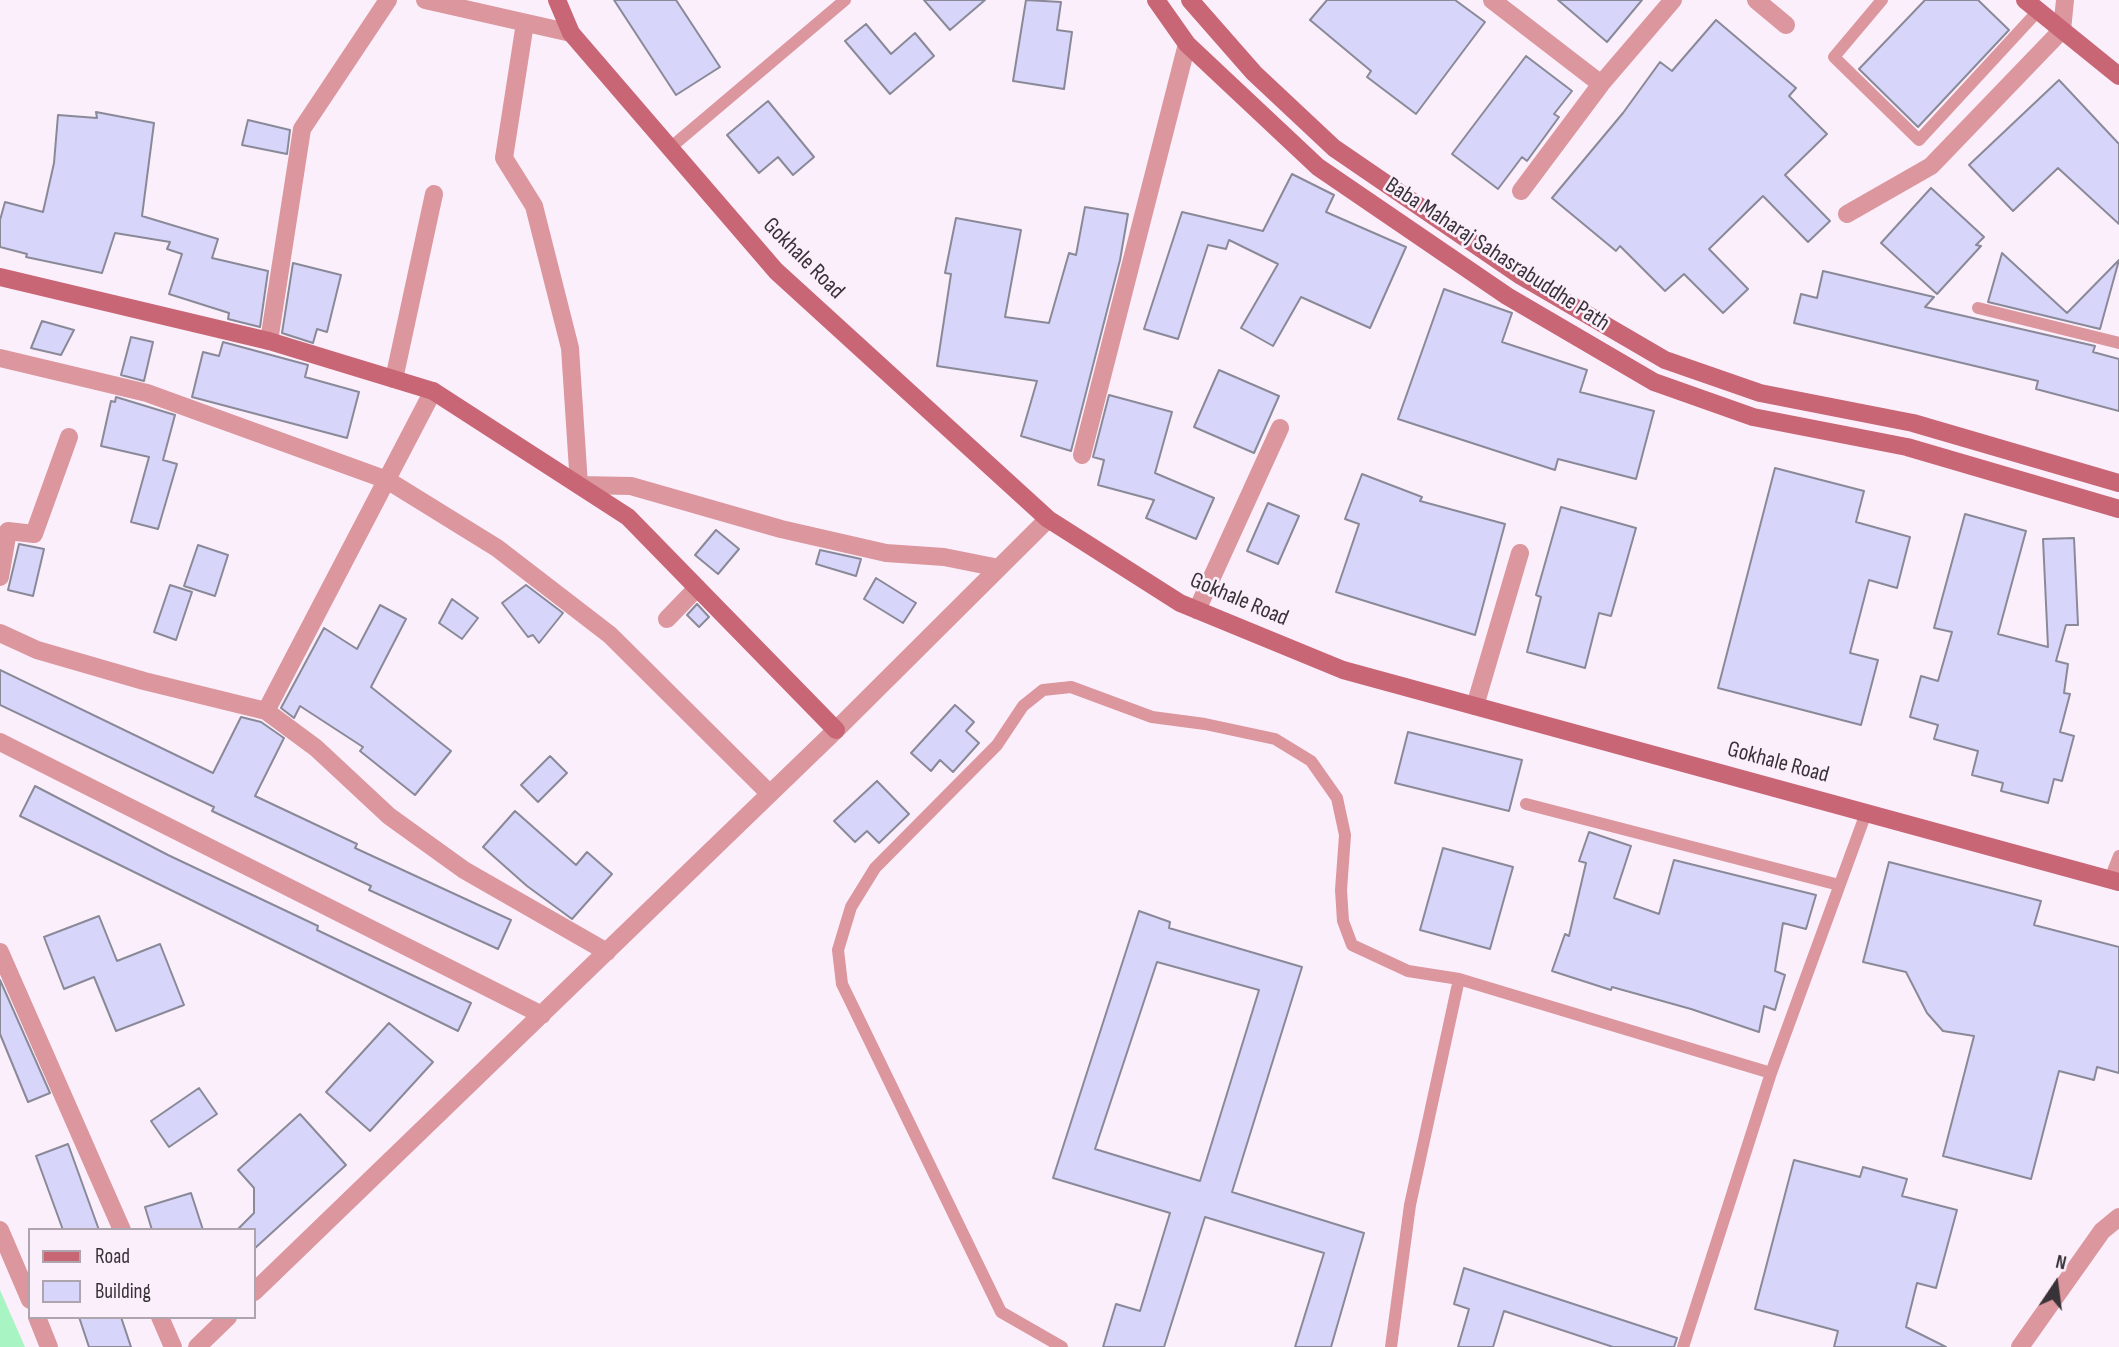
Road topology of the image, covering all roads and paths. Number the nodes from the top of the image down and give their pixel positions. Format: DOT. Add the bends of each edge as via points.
graph roads {
  1 [pos="388,0"];
  2 [pos="425,0"];
  3 [pos="557,0"];
  4 [pos="845,0"];
  5 [pos="1156,0"];
  6 [pos="1190,0"];
  7 [pos="1492,0"];
  8 [pos="1673,0"];
  9 [pos="1756,0"];
  10 [pos="1882,0"];
  11 [pos="2065,0"];
  12 [pos="2031,6"];
  13 [pos="525,23"];
  14 [pos="1786,25"];
  15 [pos="2062,30"];
  16 [pos="571,33"];
  17 [pos="1187,44"];
  18 [pos="2119,76"];
  19 [pos="1601,84"];
  20 [pos="670,148"];
  21 [pos="1521,191"];
  22 [pos="434,194"];
  23 [pos="1847,214"];
  24 [pos="1449,227"];
  25 [pos="1436,247"];
  26 [pos="0,277"];
  27 [pos="1978,308"];
  28 [pos="269,341"];
  29 [pos="2119,343"];
  30 [pos="0,358"];
  31 [pos="394,379"];
  32 [pos="433,391"];
  33 [pos="1280,428"];
  34 [pos="69,437"];
  35 [pos="1082,455"];
  36 [pos="387,480"];
  37 [pos="2119,483"];
  38 [pos="579,485"];
  39 [pos="2119,509"];
  40 [pos="1048,519"];
  41 [pos="1520,552"];
  42 [pos="999,568"];
  43 [pos="0,577"];
  44 [pos="697,588"];
  45 [pos="1197,610"];
  46 [pos="667,619"];
  47 [pos="0,633"];
  48 [pos="1475,706"];
  49 [pos="266,711"];
  50 [pos="836,730"];
  51 [pos="0,742"];
  52 [pos="770,794"];
  53 [pos="1526,804"];
  54 [pos="1866,813"];
  55 [pos="2119,856"];
  56 [pos="2115,881"];
  57 [pos="1839,885"];
  58 [pos="0,952"];
  59 [pos="607,952"];
  60 [pos="1459,979"];
  61 [pos="542,1015"];
  62 [pos="1771,1073"];
  63 [pos="2119,1217"];
  64 [pos="121,1228"];
  65 [pos="0,1230"];
  66 [pos="256,1290"];
  67 [pos="28,1295"];
  68 [pos="38,1319"];
  69 [pos="161,1319"];
  70 [pos="226,1319"];
  71 [pos="49,1347"];
  72 [pos="173,1347"];
  73 [pos="197,1347"];
  74 [pos="1062,1347"];
  75 [pos="1391,1347"];
  76 [pos="1683,1347"];
  77 [pos="2020,1347"];
  1 -- 28 [label="street" via="302,130"];
  2 -- 13 [label="street"];
  3 -- 16 [label="street, Gokhale Road"];
  4 -- 20 [label="lane"];
  5 -- 17 [label="street, Baba Maharaj Sahasrabuddhe Path"];
  6 -- 24 [label="street, Baba Maharaj Sahasrabuddhe Path" via="1254,73 1334,148"];
  7 -- 19 [label="street"];
  8 -- 19 [label="street"];
  9 -- 14 [label="street"];
  10 -- 12 [label="lane" via="1834,57 1919,140"];
  11 -- 15 [label="street"];
  12 -- 15 [label="street"];
  13 -- 16 [label="street"];
  13 -- 38 [label="street" via="505,158 534,206 570,348"];
  15 -- 18 [label="street"];
  15 -- 23 [label="street" via="1931,166"];
  16 -- 20 [label="street, Gokhale Road"];
  17 -- 25 [label="street, Baba Maharaj Sahasrabuddhe Path" via="1318,167"];
  17 -- 35 [label="street"];
  19 -- 21 [label="street"];
  20 -- 40 [label="street, Gokhale Road" via="776,271"];
  22 -- 31 [label="street"];
  24 -- 25 [label="street"];
  24 -- 37 [label="street, Baba Maharaj Sahasrabuddhe Path" via="1521,276 1665,360 1760,393 1913,423"];
  25 -- 39 [label="street, Baba Maharaj Sahasrabuddhe Path" via="1507,296 1654,382 1753,417 1907,447"];
  26 -- 28 [label="street"];
  27 -- 29 [label="lane"];
  28 -- 31 [label="street"];
  30 -- 36 [label="street" via="147,393"];
  31 -- 32 [label="street"];
  32 -- 36 [label="street"];
  32 -- 38 [label="street"];
  33 -- 45 [label="street"];
  34 -- 43 [label="street" via="34,534 8,531"];
  36 -- 49 [label="street"];
  36 -- 52 [label="street" via="497,548 610,635"];
  38 -- 42 [label="street" via="631,486 780,529 886,553 944,557"];
  38 -- 44 [label="street" via="628,517"];
  40 -- 42 [label="street"];
  40 -- 45 [label="street, Gokhale Road"];
  41 -- 48 [label="street"];
  42 -- 50 [label="street"];
  44 -- 46 [label="street"];
  44 -- 50 [label="street"];
  45 -- 48 [label="street, Gokhale Road" via="1343,670"];
  47 -- 49 [label="street" via="37,650"];
  48 -- 54 [label="street, Gokhale Road"];
  49 -- 59 [label="street" via="316,748 389,816 464,870"];
  50 -- 52 [label="street"];
  51 -- 61 [label="street"];
  52 -- 59 [label="street"];
  53 -- 57 [label="lane"];
  54 -- 56 [label="street, Gokhale Road"];
  54 -- 57 [label="lane"];
  55 -- 56 [label="lane"];
  57 -- 62 [label="lane"];
  58 -- 64 [label="street"];
  59 -- 61 [label="street"];
  60 -- 62 [label="lane"];
  60 -- 74 [label="lane" via="1408,971 1352,945 1343,921 1345,835 1337,798 1311,761 1275,739 1152,717 1071,687 1043,690 1023,706 997,745 875,868 851,907 838,950 842,984 1000,1312"];
  60 -- 75 [label="lane" via="1410,1205"];
  61 -- 66 [label="street"];
  62 -- 76 [label="lane"];
  63 -- 77 [label="street" via="2102,1231"];
  65 -- 67 [label="street"];
  68 -- 71 [label="street"];
  69 -- 72 [label="street"];
  70 -- 73 [label="street"];
}
